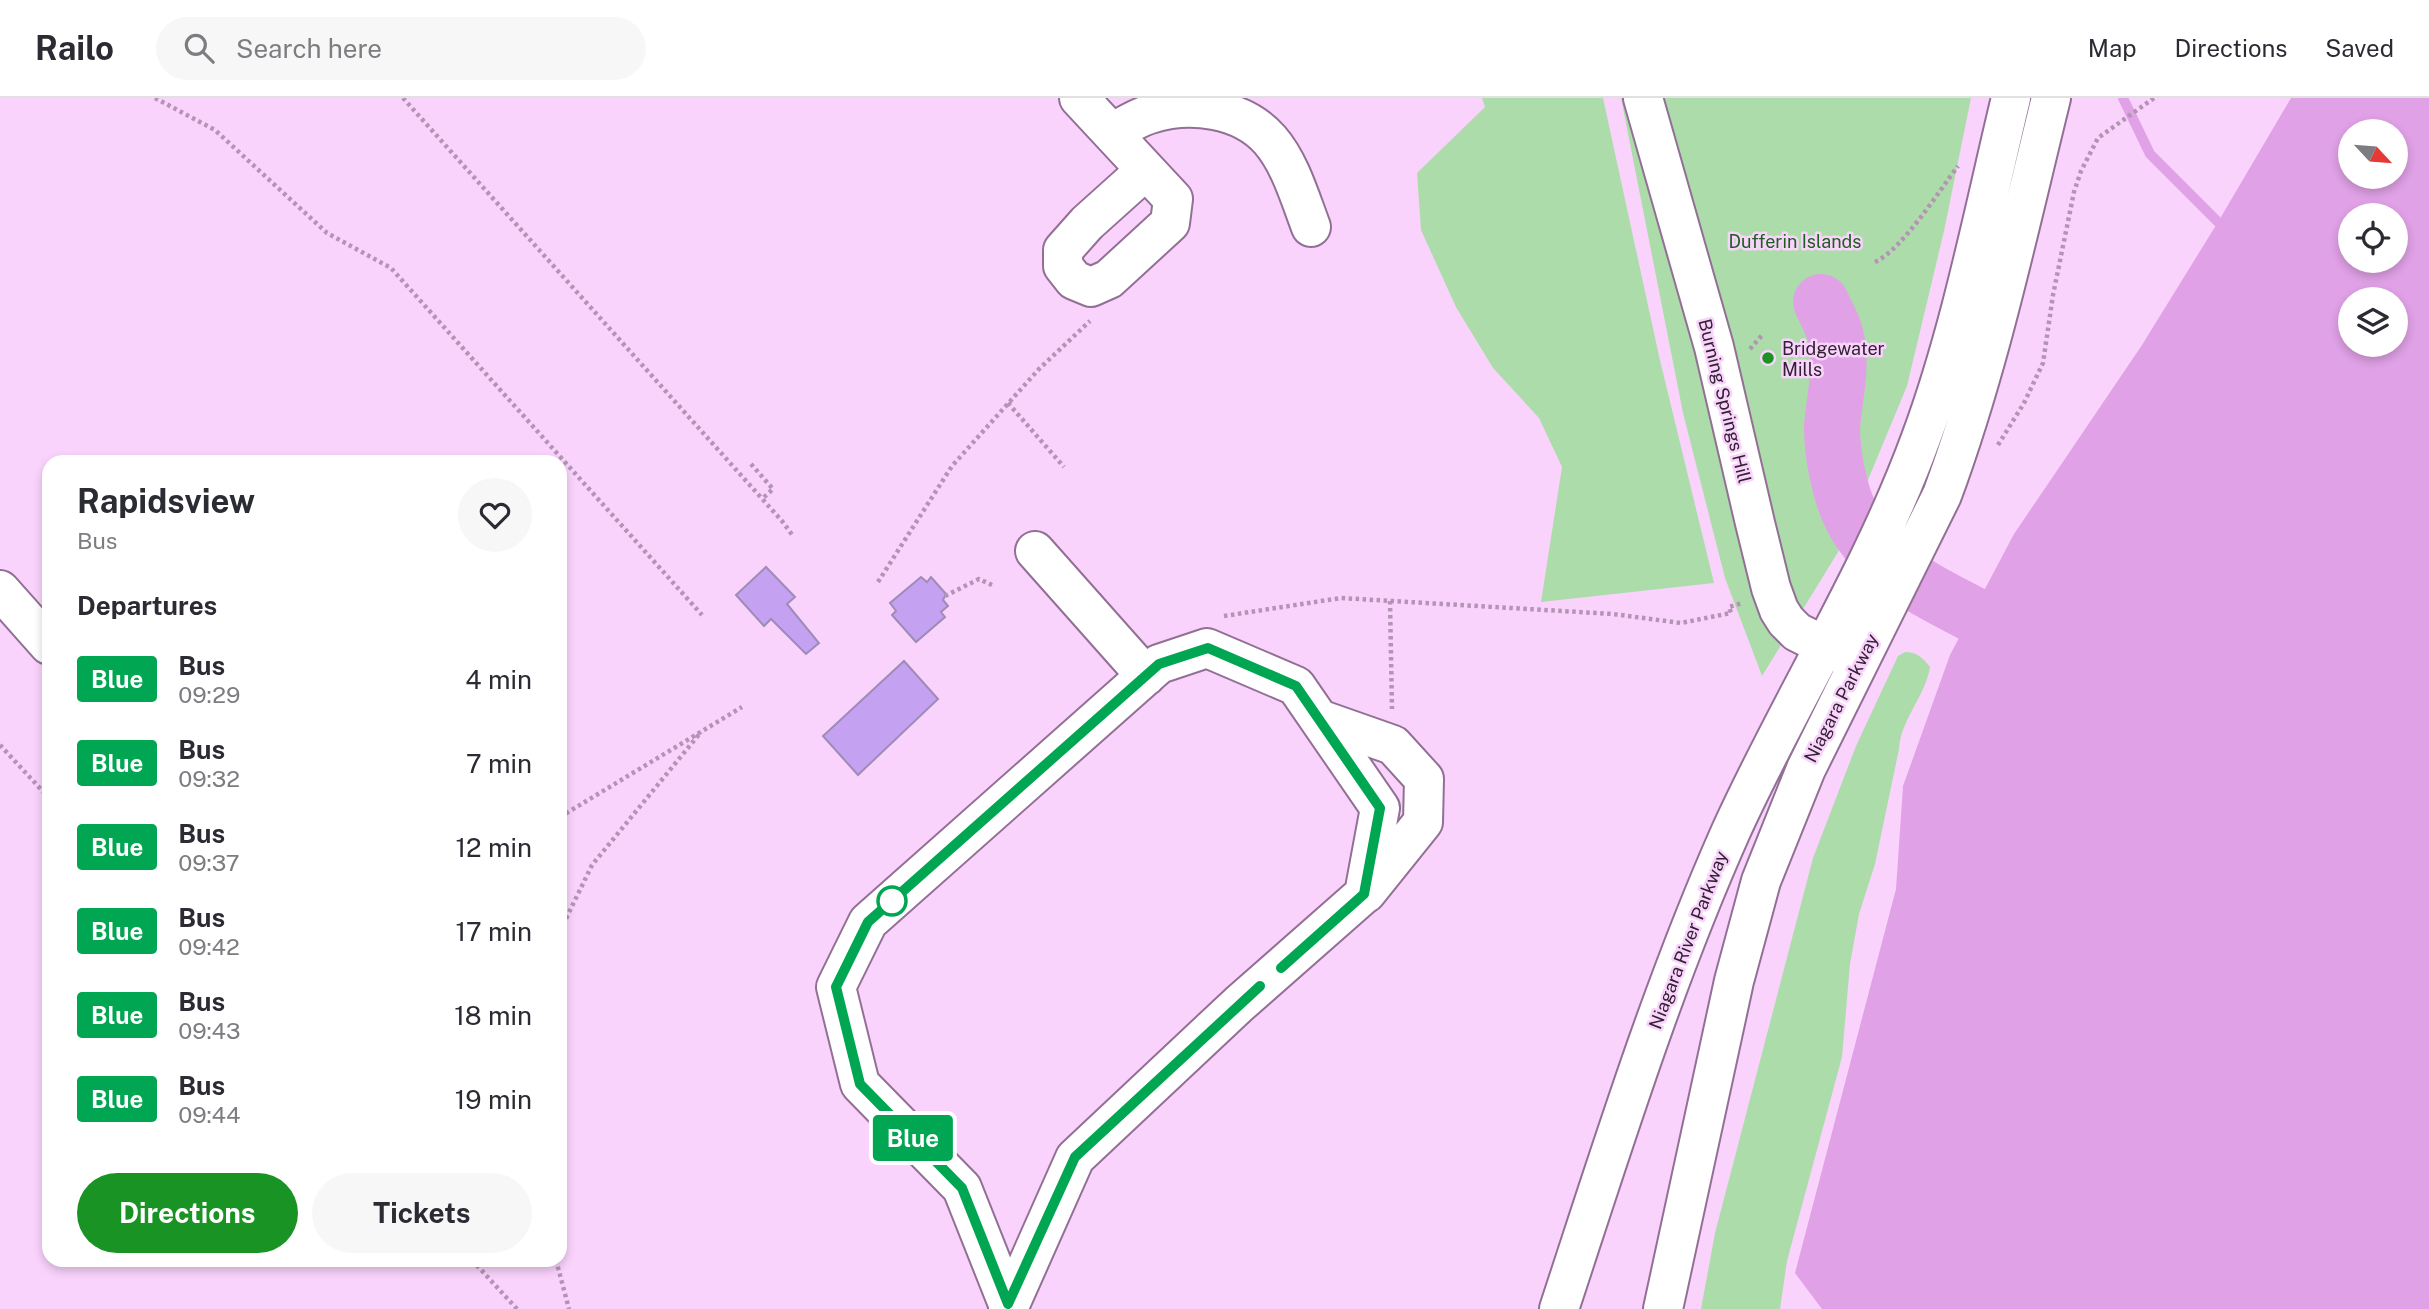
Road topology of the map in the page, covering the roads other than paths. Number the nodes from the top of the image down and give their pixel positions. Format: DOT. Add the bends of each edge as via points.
graph roads {
  1 [pos="1079,98"];
  2 [pos="1643,98"];
  3 [pos="2011,98"];
  4 [pos="2051,98"];
  5 [pos="1112,133"];
  6 [pos="1146,170"];
  7 [pos="1311,226"];
  8 [pos="1035,551"];
  9 [pos="0,590"];
  10 [pos="42,637"];
  11 [pos="1822,646"];
  12 [pos="1859,663"];
  13 [pos="1146,676"];
  14 [pos="1319,719"];
  15 [pos="1364,894"];
  16 [pos="1008,1307"];
  17 [pos="1559,1309"];
  18 [pos="1663,1309"];
  1 -- 5 [label="main road"];
  2 -- 11 [label="main road, Burning Springs Hill" via="1714,347 1771,588 1786,621"];
  3 -- 11 [label="main road, Niagara River Parkway" via="1941,379 1906,475"];
  4 -- 12 [label="main road, Niagara Parkway" via="1967,423 1942,495"];
  5 -- 6 [label="main road"];
  5 -- 7 [label="main road" via="1151,113 1181,108 1237,116 1271,141"];
  8 -- 13 [label="main road"];
  9 -- 10 [label="main road"];
  11 -- 12 [label="main road, Burning Springs Hill"];
  11 -- 17 [label="main road, Niagara River Parkway" via="1703,895"];
  12 -- 18 [label="main road, Niagara Parkway" via="1806,769 1761,881 1734,981"];
  13 -- 14 [label="main road" via="1159,664 1208,648 1296,686"];
  13 -- 16 [label="main road" via="868,922 836,987 860,1084 962,1188"];
  14 -- 15 [label="main road" via="1380,808"];
  14 -- 15 [label="main road" via="1393,745 1424,779 1423,822"];
  15 -- 16 [label="main road" via="1075,1157"];
}
